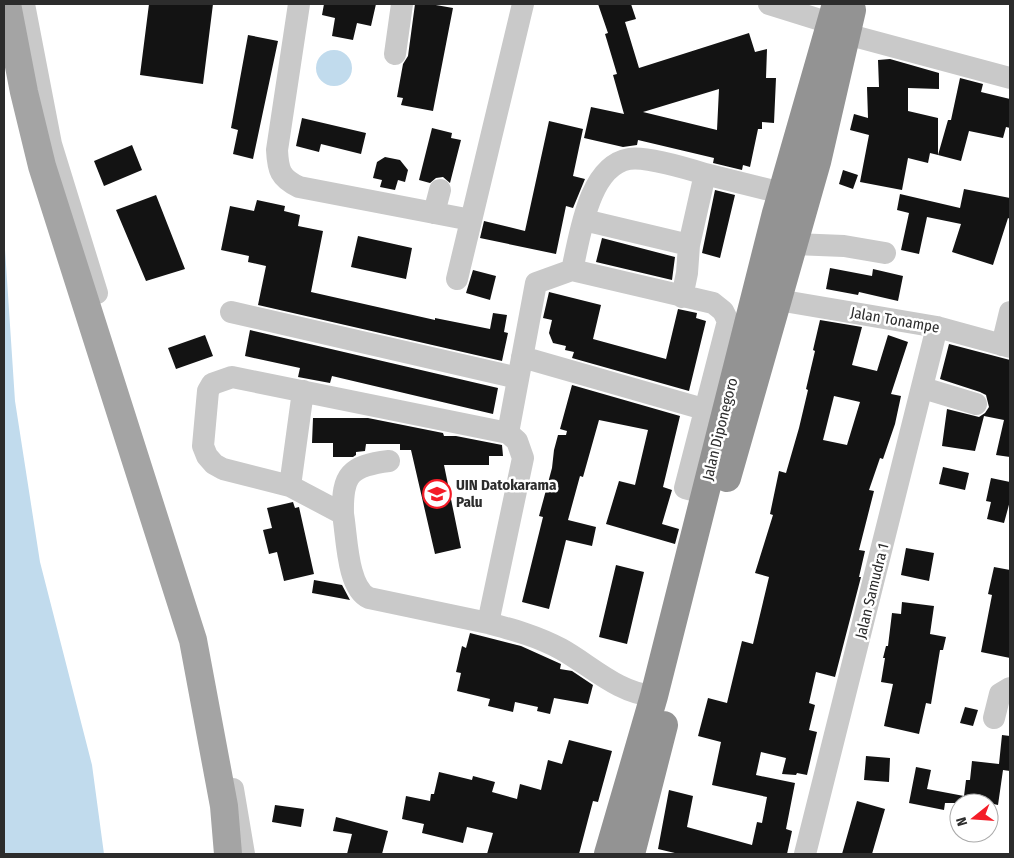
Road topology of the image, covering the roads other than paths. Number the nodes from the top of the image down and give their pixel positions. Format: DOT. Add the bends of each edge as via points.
graph roads {
  1 [pos="7,4"];
  2 [pos="24,4"];
  3 [pos="299,4"];
  4 [pos="402,4"];
  5 [pos="769,4"];
  6 [pos="854,4"];
  7 [pos="519,5"];
  8 [pos="837,20"];
  9 [pos="395,54"];
  10 [pos="1010,78"];
  11 [pos="705,174"];
  12 [pos="440,190"];
  13 [pos="786,208"];
  14 [pos="434,213"];
  15 [pos="471,220"];
  16 [pos="584,220"];
  17 [pos="794,244"];
  18 [pos="689,245"];
  19 [pos="884,253"];
  20 [pos="572,270"];
  21 [pos="457,280"];
  22 [pos="682,297"];
  23 [pos="778,300"];
  24 [pos="231,312"];
  25 [pos="1010,312"];
  26 [pos="938,327"];
  27 [pos="1006,346"];
  28 [pos="520,367"];
  29 [pos="923,388"];
  30 [pos="303,391"];
  31 [pos="976,404"];
  32 [pos="707,410"];
  33 [pos="508,433"];
  34 [pos="389,462"];
  35 [pos="290,486"];
  36 [pos="704,493"];
  37 [pos="343,514"];
  38 [pos="488,623"];
  39 [pos="1010,688"];
  40 [pos="654,696"];
  41 [pos="994,718"];
  42 [pos="228,854"];
  43 [pos="244,854"];
  44 [pos="608,854"];
  45 [pos="631,854"];
  46 [pos="805,854"];
  1 -- 42 [label="main road" via="42,166 193,640 224,806"];
  2 -- 43 [label="street" via="51,144 199,617"];
  3 -- 14 [label="street" via="276,150 278,166 286,181 299,187"];
  4 -- 9 [label="street"];
  5 -- 8 [label="street"];
  6 -- 8 [label="highway, Jalan Diponegoro"];
  7 -- 15 [label="street"];
  8 -- 10 [label="street"];
  8 -- 13 [label="highway, Jalan Diponegoro" via="817,162"];
  11 -- 13 [label="street"];
  11 -- 16 [label="street" via="630,159 606,172 596,186"];
  11 -- 18 [label="street"];
  12 -- 14 [label="street"];
  13 -- 17 [label="highway, Jalan Diponegoro"];
  13 -- 36 [label="highway, Jalan Diponegoro"];
  14 -- 15 [label="street"];
  15 -- 21 [label="street"];
  16 -- 18 [label="street"];
  16 -- 20 [label="street"];
  17 -- 19 [label="street" via="844,246"];
  17 -- 23 [label="highway, Jalan Diponegoro"];
  18 -- 22 [label="street"];
  20 -- 22 [label="street"];
  20 -- 28 [label="street" via="539,282 534,287"];
  22 -- 32 [label="street" via="713,303 723,311 728,321"];
  23 -- 26 [label="street, Jalan Tonampe"];
  23 -- 45 [label="highway, Jalan Diponegoro" via="732,459"];
  24 -- 28 [label="street"];
  25 -- 27 [label="street"];
  26 -- 27 [label="street, Jalan Tonampe"];
  26 -- 29 [label="street, Jalan Samudra 1"];
  28 -- 32 [label="street"];
  28 -- 33 [label="street"];
  29 -- 31 [label="street"];
  29 -- 46 [label="street, Jalan Samudra 1"];
  30 -- 33 [label="street"];
  30 -- 35 [label="street"];
  30 -- 35 [label="street" via="232,377 212,384 208,391 203,446 207,456 223,469"];
  32 -- 36 [label="street" via="685,488"];
  33 -- 38 [label="street" via="518,441 523,458"];
  34 -- 37 [label="street" via="363,464 356,468 342,495"];
  35 -- 37 [label="street"];
  36 -- 40 [label="highway, Jalan Diponegoro"];
  37 -- 38 [label="street" via="353,576 364,596"];
  38 -- 40 [label="street" via="532,634 563,650 605,679"];
  39 -- 41 [label="street" via="1000,694"];
  40 -- 44 [label="highway, Jalan Diponegoro"];
}
